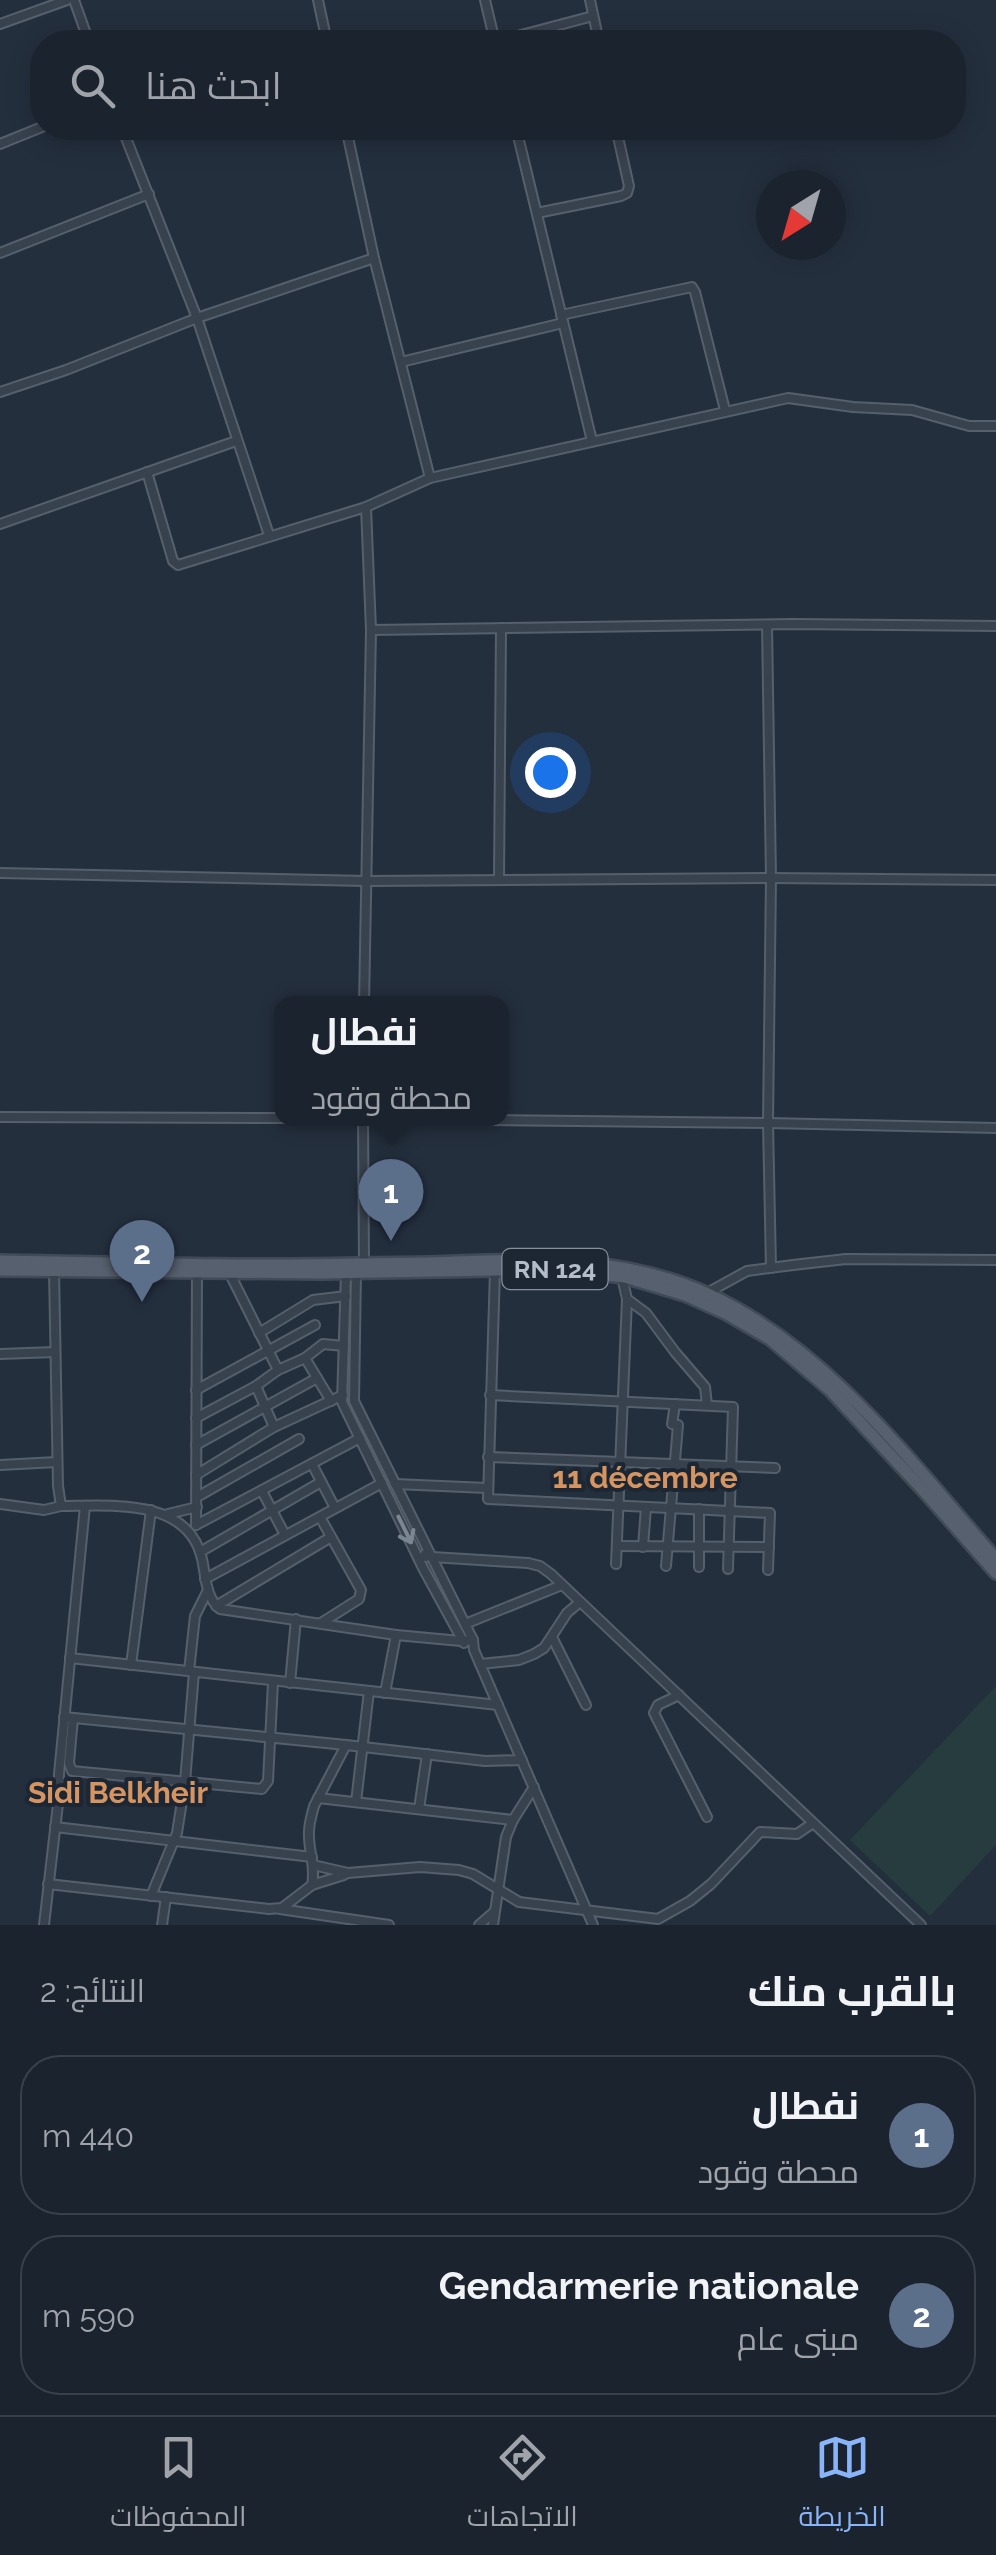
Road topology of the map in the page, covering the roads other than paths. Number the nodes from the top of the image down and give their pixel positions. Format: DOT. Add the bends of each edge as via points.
graph roads {
  1 [pos="70,0"];
  2 [pos="318,0"];
  3 [pos="485,0"];
  4 [pos="590,0"];
  5 [pos="593,16"];
  6 [pos="0,24"];
  7 [pos="84,30"];
  8 [pos="324,30"];
  9 [pos="492,30"];
  10 [pos="540,30"];
  11 [pos="596,30"];
  12 [pos="30,132"];
  13 [pos="127,140"];
  14 [pos="349,140"];
  15 [pos="519,140"];
  16 [pos="619,140"];
  17 [pos="0,144"];
  18 [pos="149,194"];
  19 [pos="536,213"];
  20 [pos="0,253"];
  21 [pos="374,258"];
  22 [pos="197,318"];
  23 [pos="562,319"];
  24 [pos="400,362"];
  25 [pos="0,392"];
  26 [pos="725,410"];
  27 [pos="996,426"];
  28 [pos="592,441"];
  29 [pos="236,442"];
  30 [pos="147,472"];
  31 [pos="430,478"];
  32 [pos="366,507"];
  33 [pos="0,524"];
  34 [pos="269,535"];
  35 [pos="767,626"];
  36 [pos="996,626"];
  37 [pos="501,628"];
  38 [pos="371,630"];
  39 [pos="0,874"];
  40 [pos="771,878"];
  41 [pos="499,879"];
  42 [pos="996,880"];
  43 [pos="366,881"];
  44 [pos="364,996"];
  45 [pos="0,1116"];
  46 [pos="274,1118"];
  47 [pos="509,1120"];
  48 [pos="768,1122"];
  49 [pos="363,1126"];
  50 [pos="996,1128"];
  51 [pos="996,1260"];
  52 [pos="0,1261"];
  53 [pos="771,1268"];
  54 [pos="356,1269"];
  55 [pos="0,1270"];
  56 [pos="495,1270"];
  57 [pos="54,1271"];
  58 [pos="196,1272"];
  59 [pos="229,1272"];
  60 [pos="622,1277"];
  61 [pos="686,1291"];
  62 [pos="706,1293"];
  63 [pos="346,1296"];
  64 [pos="628,1298"];
  65 [pos="315,1325"];
  66 [pos="258,1333"];
  67 [pos="344,1346"];
  68 [pos="268,1351"];
  69 [pos="55,1352"];
  70 [pos="0,1354"];
  71 [pos="305,1358"];
  72 [pos="278,1370"];
  73 [pos="317,1378"];
  74 [pos="256,1386"];
  75 [pos="196,1390"];
  76 [pos="490,1395"];
  77 [pos="841,1395"];
  78 [pos="343,1396"];
  79 [pos="331,1401"];
  80 [pos="623,1401"];
  81 [pos="674,1404"];
  82 [pos="708,1405"];
  83 [pos="265,1406"];
  84 [pos="196,1418"];
  85 [pos="274,1428"];
  86 [pos="360,1438"];
  87 [pos="300,1439"];
  88 [pos="196,1445"];
  89 [pos="488,1456"];
  90 [pos="620,1460"];
  91 [pos="57,1462"];
  92 [pos="674,1463"];
  93 [pos="312,1464"];
  94 [pos="0,1465"];
  95 [pos="907,1465"];
  96 [pos="730,1466"];
  97 [pos="775,1468"];
  98 [pos="196,1474"];
  99 [pos="322,1482"];
  100 [pos="382,1483"];
  101 [pos="395,1484"];
  102 [pos="487,1488"];
  103 [pos="262,1490"];
  104 [pos="197,1502"];
  105 [pos="0,1504"];
  106 [pos="62,1506"];
  107 [pos="85,1506"];
  108 [pos="618,1506"];
  109 [pos="335,1508"];
  110 [pos="646,1508"];
  111 [pos="671,1508"];
  112 [pos="700,1509"];
  113 [pos="150,1510"];
  114 [pos="273,1510"];
  115 [pos="729,1510"];
  116 [pos="168,1514"];
  117 [pos="320,1517"];
  118 [pos="196,1525"];
  119 [pos="285,1535"];
  120 [pos="331,1537"];
  121 [pos="194,1538"];
  122 [pos="617,1546"];
  123 [pos="728,1546"];
  124 [pos="769,1546"];
  125 [pos="643,1547"];
  126 [pos="668,1547"];
  127 [pos="698,1547"];
  128 [pos="200,1552"];
  129 [pos="426,1556"];
  130 [pos="996,1559"];
  131 [pos="616,1564"];
  132 [pos="666,1566"];
  133 [pos="700,1567"];
  134 [pos="728,1569"];
  135 [pos="768,1570"];
  136 [pos="996,1573"];
  137 [pos="205,1579"];
  138 [pos="562,1585"];
  139 [pos="208,1590"];
  140 [pos="580,1602"];
  141 [pos="216,1606"];
  142 [pos="296,1619"];
  143 [pos="321,1623"];
  144 [pos="465,1624"];
  145 [pos="396,1634"];
  146 [pos="552,1637"];
  147 [pos="461,1641"];
  148 [pos="473,1645"];
  149 [pos="70,1658"];
  150 [pos="480,1664"];
  151 [pos="131,1665"];
  152 [pos="191,1672"];
  153 [pos="273,1682"];
  154 [pos="290,1683"];
  155 [pos="370,1691"];
  156 [pos="385,1693"];
  157 [pos="679,1695"];
  158 [pos="498,1705"];
  159 [pos="586,1705"];
  160 [pos="68,1717"];
  161 [pos="190,1730"];
  162 [pos="270,1737"];
  163 [pos="346,1744"];
  164 [pos="364,1746"];
  165 [pos="426,1754"];
  166 [pos="522,1760"];
  167 [pos="185,1782"];
  168 [pos="534,1787"];
  169 [pos="318,1798"];
  170 [pos="356,1802"];
  171 [pos="419,1809"];
  172 [pos="707,1817"];
  173 [pos="512,1820"];
  174 [pos="813,1823"];
  175 [pos="56,1827"];
  176 [pos="174,1840"];
  177 [pos="312,1861"];
  178 [pos="348,1874"];
  179 [pos="48,1884"];
  180 [pos="312,1885"];
  181 [pos="498,1888"];
  182 [pos="152,1896"];
  183 [pos="166,1897"];
  184 [pos="519,1902"];
  185 [pos="277,1909"];
  186 [pos="494,1909"];
  187 [pos="586,1909"];
  188 [pos="332,1921"];
  189 [pos="44,1925"];
  190 [pos="162,1925"];
  191 [pos="389,1925"];
  192 [pos="479,1925"];
  193 [pos="492,1925"];
  194 [pos="593,1925"];
  195 [pos="921,1925"];
  1 -- 6 [label="street"];
  1 -- 7 [label="street"];
  2 -- 8 [label="street"];
  3 -- 9 [label="street"];
  4 -- 5 [label="street"];
  5 -- 10 [label="street"];
  5 -- 11 [label="street"];
  12 -- 17 [label="street"];
  13 -- 18 [label="street"];
  14 -- 21 [label="street"];
  15 -- 19 [label="street"];
  16 -- 19 [label="street" via="627,192"];
  18 -- 20 [label="street"];
  18 -- 22 [label="street"];
  19 -- 23 [label="street"];
  21 -- 22 [label="street"];
  21 -- 24 [label="street"];
  22 -- 25 [label="street"];
  22 -- 29 [label="street"];
  23 -- 24 [label="street"];
  23 -- 26 [label="street" via="692,286"];
  23 -- 28 [label="street"];
  24 -- 31 [label="street"];
  26 -- 27 [label="street" via="788,398"];
  26 -- 28 [label="street"];
  28 -- 31 [label="street"];
  29 -- 30 [label="street"];
  29 -- 34 [label="street"];
  30 -- 33 [label="street"];
  30 -- 34 [label="street" via="175,564"];
  31 -- 32 [label="street"];
  32 -- 34 [label="street"];
  32 -- 38 [label="street"];
  35 -- 36 [label="street"];
  35 -- 37 [label="street"];
  35 -- 40 [label="street"];
  37 -- 38 [label="street"];
  37 -- 41 [label="street"];
  38 -- 43 [label="street"];
  39 -- 43 [label="street"];
  40 -- 41 [label="street"];
  40 -- 42 [label="street"];
  40 -- 48 [label="street"];
  41 -- 43 [label="street"];
  43 -- 44 [label="street"];
  45 -- 46 [label="street"];
  47 -- 48 [label="street"];
  48 -- 50 [label="street"];
  48 -- 53 [label="street"];
  49 -- 54 [label="street"];
  51 -- 53 [label="street" via="846,1259"];
  52 -- 54 [label="main road, RN 124"];
  53 -- 62 [label="street" via="748,1271"];
  54 -- 56 [label="main road, RN 124"];
  54 -- 59 [label="main road, RN 124"];
  54 -- 61 [label="main road, RN 124" via="583,1261 642,1272"];
  54 -- 63 [label="street"];
  54 -- 101 [label="street" via="354,1401"];
  55 -- 57 [label="main road, RN 124"];
  56 -- 60 [label="main road, RN 124"];
  56 -- 76 [label="street"];
  57 -- 58 [label="main road, RN 124"];
  57 -- 69 [label="street"];
  58 -- 59 [label="main road, RN 124"];
  58 -- 75 [label="street"];
  59 -- 66 [label="street"];
  60 -- 61 [label="main road, RN 124"];
  60 -- 64 [label="street"];
  61 -- 62 [label="main road, RN 124"];
  61 -- 77 [label="main road, RN 124" via="770,1340"];
  62 -- 77 [label="main road, RN 124" via="785,1340"];
  63 -- 66 [label="street" via="313,1300"];
  63 -- 67 [label="street"];
  64 -- 80 [label="street"];
  64 -- 82 [label="street" via="705,1387"];
  65 -- 68 [label="street"];
  66 -- 68 [label="street"];
  67 -- 71 [label="street" via="323,1344"];
  67 -- 78 [label="street"];
  68 -- 72 [label="street"];
  68 -- 75 [label="street"];
  69 -- 70 [label="street"];
  69 -- 91 [label="street"];
  71 -- 72 [label="street"];
  71 -- 73 [label="street"];
  72 -- 74 [label="street"];
  73 -- 79 [label="street"];
  73 -- 83 [label="street"];
  74 -- 83 [label="street"];
  74 -- 84 [label="street"];
  75 -- 84 [label="street"];
  76 -- 80 [label="street"];
  76 -- 89 [label="street"];
  77 -- 95 [label="main road, RN 124"];
  78 -- 79 [label="street"];
  78 -- 86 [label="street"];
  79 -- 85 [label="street"];
  80 -- 81 [label="street"];
  80 -- 90 [label="street"];
  81 -- 82 [label="street"];
  81 -- 92 [label="street"];
  82 -- 96 [label="street" via="733,1407"];
  83 -- 85 [label="street"];
  83 -- 88 [label="street"];
  84 -- 88 [label="street"];
  85 -- 98 [label="street"];
  86 -- 93 [label="street"];
  86 -- 100 [label="street"];
  87 -- 104 [label="street"];
  88 -- 98 [label="street"];
  89 -- 90 [label="street"];
  89 -- 102 [label="street"];
  90 -- 92 [label="street"];
  90 -- 108 [label="street"];
  91 -- 94 [label="street"];
  91 -- 106 [label="street"];
  92 -- 96 [label="street"];
  92 -- 111 [label="street"];
  93 -- 99 [label="street"];
  93 -- 103 [label="street"];
  95 -- 130 [label="main road, RN 124"];
  95 -- 136 [label="main road, RN 124"];
  96 -- 97 [label="street"];
  96 -- 115 [label="street"];
  98 -- 104 [label="street"];
  99 -- 109 [label="street"];
  99 -- 114 [label="street"];
  100 -- 109 [label="street"];
  100 -- 129 [label="street, one-way"];
  101 -- 102 [label="street"];
  101 -- 129 [label="street"];
  102 -- 108 [label="street" via="488,1500"];
  103 -- 114 [label="street"];
  103 -- 118 [label="street"];
  104 -- 116 [label="street"];
  104 -- 118 [label="street"];
  105 -- 106 [label="street"];
  106 -- 107 [label="street"];
  107 -- 113 [label="street"];
  107 -- 149 [label="street"];
  108 -- 110 [label="street"];
  108 -- 122 [label="street"];
  109 -- 117 [label="street"];
  110 -- 111 [label="street"];
  110 -- 125 [label="street"];
  111 -- 112 [label="street"];
  111 -- 126 [label="street"];
  112 -- 115 [label="street"];
  112 -- 127 [label="street"];
  113 -- 116 [label="street"];
  113 -- 151 [label="street"];
  114 -- 119 [label="street"];
  114 -- 128 [label="street"];
  115 -- 123 [label="street"];
  115 -- 124 [label="street" via="770,1513"];
  116 -- 121 [label="street"];
  117 -- 119 [label="street"];
  117 -- 120 [label="street"];
  118 -- 121 [label="street"];
  119 -- 137 [label="street"];
  120 -- 141 [label="street"];
  120 -- 143 [label="street" via="362,1595"];
  121 -- 128 [label="street"];
  122 -- 125 [label="street"];
  122 -- 131 [label="street"];
  123 -- 124 [label="street"];
  123 -- 127 [label="street"];
  123 -- 134 [label="street"];
  124 -- 135 [label="street"];
  125 -- 126 [label="street"];
  126 -- 127 [label="street"];
  126 -- 132 [label="street"];
  127 -- 133 [label="street"];
  128 -- 137 [label="street"];
  129 -- 138 [label="street" via="528,1563"];
  129 -- 144 [label="street"];
  129 -- 147 [label="street"];
  137 -- 139 [label="street"];
  138 -- 140 [label="street"];
  138 -- 144 [label="street"];
  139 -- 141 [label="street"];
  139 -- 152 [label="street" via="195,1616"];
  140 -- 146 [label="street"];
  140 -- 157 [label="street"];
  141 -- 142 [label="street"];
  142 -- 143 [label="street"];
  142 -- 154 [label="street"];
  143 -- 145 [label="street"];
  144 -- 148 [label="street"];
  145 -- 147 [label="street"];
  145 -- 156 [label="street"];
  146 -- 150 [label="street" via="519,1660"];
  146 -- 159 [label="street"];
  147 -- 148 [label="street"];
  148 -- 150 [label="street"];
  149 -- 151 [label="street"];
  149 -- 160 [label="street"];
  150 -- 158 [label="street"];
  151 -- 152 [label="street"];
  152 -- 153 [label="street"];
  152 -- 161 [label="street"];
  153 -- 154 [label="street"];
  153 -- 162 [label="street"];
  154 -- 155 [label="street"];
  155 -- 156 [label="street"];
  155 -- 164 [label="street"];
  156 -- 158 [label="street"];
  157 -- 172 [label="street" via="654,1713"];
  157 -- 174 [label="street"];
  158 -- 166 [label="street"];
  160 -- 161 [label="street"];
  160 -- 167 [label="street" via="72,1771"];
  160 -- 175 [label="street"];
  161 -- 162 [label="street"];
  161 -- 167 [label="street"];
  162 -- 163 [label="street"];
  162 -- 167 [label="street" via="262,1789"];
  163 -- 164 [label="street"];
  163 -- 169 [label="street"];
  164 -- 165 [label="street"];
  164 -- 170 [label="street"];
  165 -- 166 [label="street"];
  165 -- 171 [label="street"];
  166 -- 168 [label="street"];
  167 -- 176 [label="street"];
  168 -- 173 [label="street"];
  168 -- 187 [label="street"];
  169 -- 170 [label="street"];
  169 -- 177 [label="street" via="308,1831"];
  170 -- 171 [label="street"];
  171 -- 173 [label="street"];
  173 -- 181 [label="street"];
  174 -- 187 [label="street" via="798,1834 760,1832 710,1884 667,1916"];
  174 -- 195 [label="street"];
  175 -- 176 [label="street"];
  175 -- 179 [label="street"];
  176 -- 177 [label="street"];
  176 -- 182 [label="street"];
  177 -- 178 [label="street"];
  177 -- 180 [label="street"];
  178 -- 180 [label="street"];
  178 -- 181 [label="street" via="436,1867"];
  179 -- 182 [label="street"];
  179 -- 189 [label="street"];
  180 -- 185 [label="street"];
  181 -- 184 [label="street"];
  181 -- 186 [label="street"];
  182 -- 183 [label="street"];
  183 -- 185 [label="street"];
  183 -- 190 [label="street"];
  184 -- 186 [label="street"];
  184 -- 187 [label="street"];
  185 -- 188 [label="street"];
  186 -- 192 [label="street"];
  186 -- 193 [label="street"];
  187 -- 194 [label="street"];
  188 -- 191 [label="street"];
}
